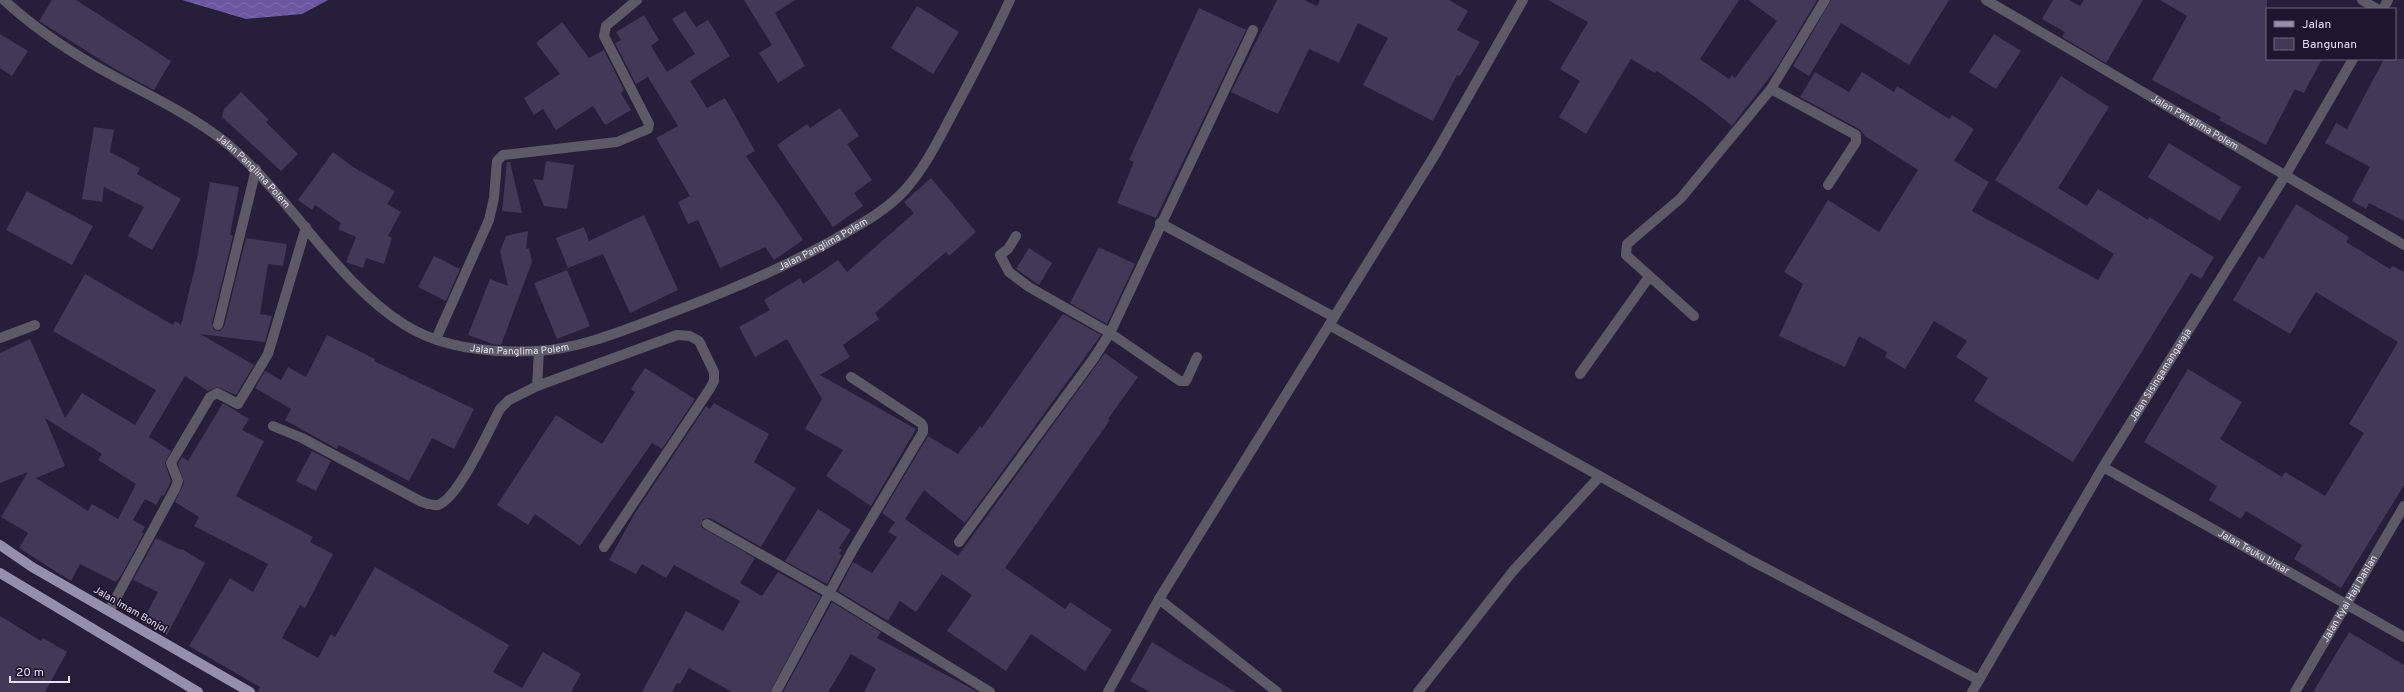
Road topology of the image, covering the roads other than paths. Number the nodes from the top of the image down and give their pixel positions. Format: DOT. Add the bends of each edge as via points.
graph roads {
  1 [pos="4,0"];
  2 [pos="636,0"];
  3 [pos="1010,0"];
  4 [pos="1523,0"];
  5 [pos="1825,0"];
  6 [pos="1986,0"];
  7 [pos="2362,0"];
  8 [pos="2375,8"];
  9 [pos="1253,30"];
  10 [pos="2352,60"];
  11 [pos="1771,89"];
  12 [pos="256,169"];
  13 [pos="2284,176"];
  14 [pos="1828,185"];
  15 [pos="1160,223"];
  16 [pos="306,227"];
  17 [pos="1016,236"];
  18 [pos="2404,245"];
  19 [pos="1649,277"];
  20 [pos="1694,316"];
  21 [pos="1332,321"];
  22 [pos="34,325"];
  23 [pos="218,325"];
  24 [pos="1110,333"];
  25 [pos="0,338"];
  26 [pos="436,339"];
  27 [pos="539,351"];
  28 [pos="1198,357"];
  29 [pos="1580,374"];
  30 [pos="851,377"];
  31 [pos="537,386"];
  32 [pos="273,426"];
  33 [pos="2103,468"];
  34 [pos="1600,476"];
  35 [pos="2404,506"];
  36 [pos="707,524"];
  37 [pos="959,542"];
  38 [pos="0,545"];
  39 [pos="604,547"];
  40 [pos="0,573"];
  41 [pos="829,593"];
  42 [pos="1159,599"];
  43 [pos="2346,604"];
  44 [pos="109,611"];
  45 [pos="2404,637"];
  46 [pos="1978,680"];
  47 [pos="198,692"];
  48 [pos="250,692"];
  49 [pos="776,692"];
  50 [pos="990,692"];
  51 [pos="1108,692"];
  52 [pos="1277,692"];
  53 [pos="1418,692"];
  54 [pos="1972,692"];
  55 [pos="2295,692"];
  1 -- 12 [label="street, Jalan Panglima Polem" via="23,18 56,42 173,107 218,137"];
  2 -- 26 [label="street" via="606,26 604,36 650,124 648,129 617,142 503,155 497,162 489,220"];
  3 -- 27 [label="street, Jalan Panglima Polem" via="980,64 926,163 906,189 883,211 817,250 744,285 606,337"];
  4 -- 21 [label="street" via="1436,153"];
  5 -- 11 [label="street"];
  6 -- 13 [label="street, Jalan Panglima Polem"];
  7 -- 8 [label="street"];
  9 -- 15 [label="street"];
  10 -- 13 [label="street, Jalan Sisingamangaraja"];
  11 -- 14 [label="street" via="1856,135 1856,142"];
  11 -- 19 [label="street" via="1680,198 1627,244 1626,255"];
  12 -- 16 [label="street, Jalan Panglima Polem"];
  12 -- 23 [label="street"];
  13 -- 18 [label="street, Jalan Panglima Polem"];
  13 -- 33 [label="street, Jalan Sisingamangaraja"];
  15 -- 21 [label="street"];
  15 -- 24 [label="street"];
  16 -- 26 [label="street, Jalan Panglima Polem" via="374,300 406,326"];
  16 -- 44 [label="street" via="268,354 238,404 218,393 210,397 199,418 181,442 171,463 178,480"];
  17 -- 24 [label="street" via="1008,249 1000,255 1009,272 1029,287"];
  19 -- 20 [label="street"];
  19 -- 29 [label="street"];
  21 -- 34 [label="street"];
  21 -- 42 [label="street"];
  22 -- 25 [label="street"];
  24 -- 28 [label="street" via="1180,381 1186,381"];
  24 -- 37 [label="street"];
  26 -- 27 [label="street, Jalan Panglima Polem" via="480,350"];
  27 -- 31 [label="street"];
  30 -- 41 [label="street" via="921,423 924,428"];
  31 -- 32 [label="street" via="509,400 500,409 460,483 448,500 436,505 420,501 302,438"];
  31 -- 39 [label="street" via="677,335 690,336 699,341 714,372 714,381 709,390"];
  33 -- 43 [label="street, Jalan Teuku Umar"];
  33 -- 46 [label="street, Jalan Sisingamangaraja"];
  34 -- 46 [label="street" via="1750,560"];
  34 -- 53 [label="street" via="1513,571"];
  35 -- 43 [label="street, Jalan Kyai Haji Dahlan"];
  36 -- 41 [label="street"];
  38 -- 44 [label="main road, Jalan Imam Bonjol" via="32,567"];
  40 -- 47 [label="main road"];
  41 -- 49 [label="street"];
  41 -- 50 [label="street"];
  42 -- 51 [label="street"];
  42 -- 52 [label="street"];
  43 -- 45 [label="street, Jalan Teuku Umar"];
  43 -- 55 [label="street, Jalan Kyai Haji Dahlan"];
  44 -- 48 [label="main road, Jalan Imam Bonjol"];
  46 -- 54 [label="street, Jalan Sisingamangaraja"];
}
